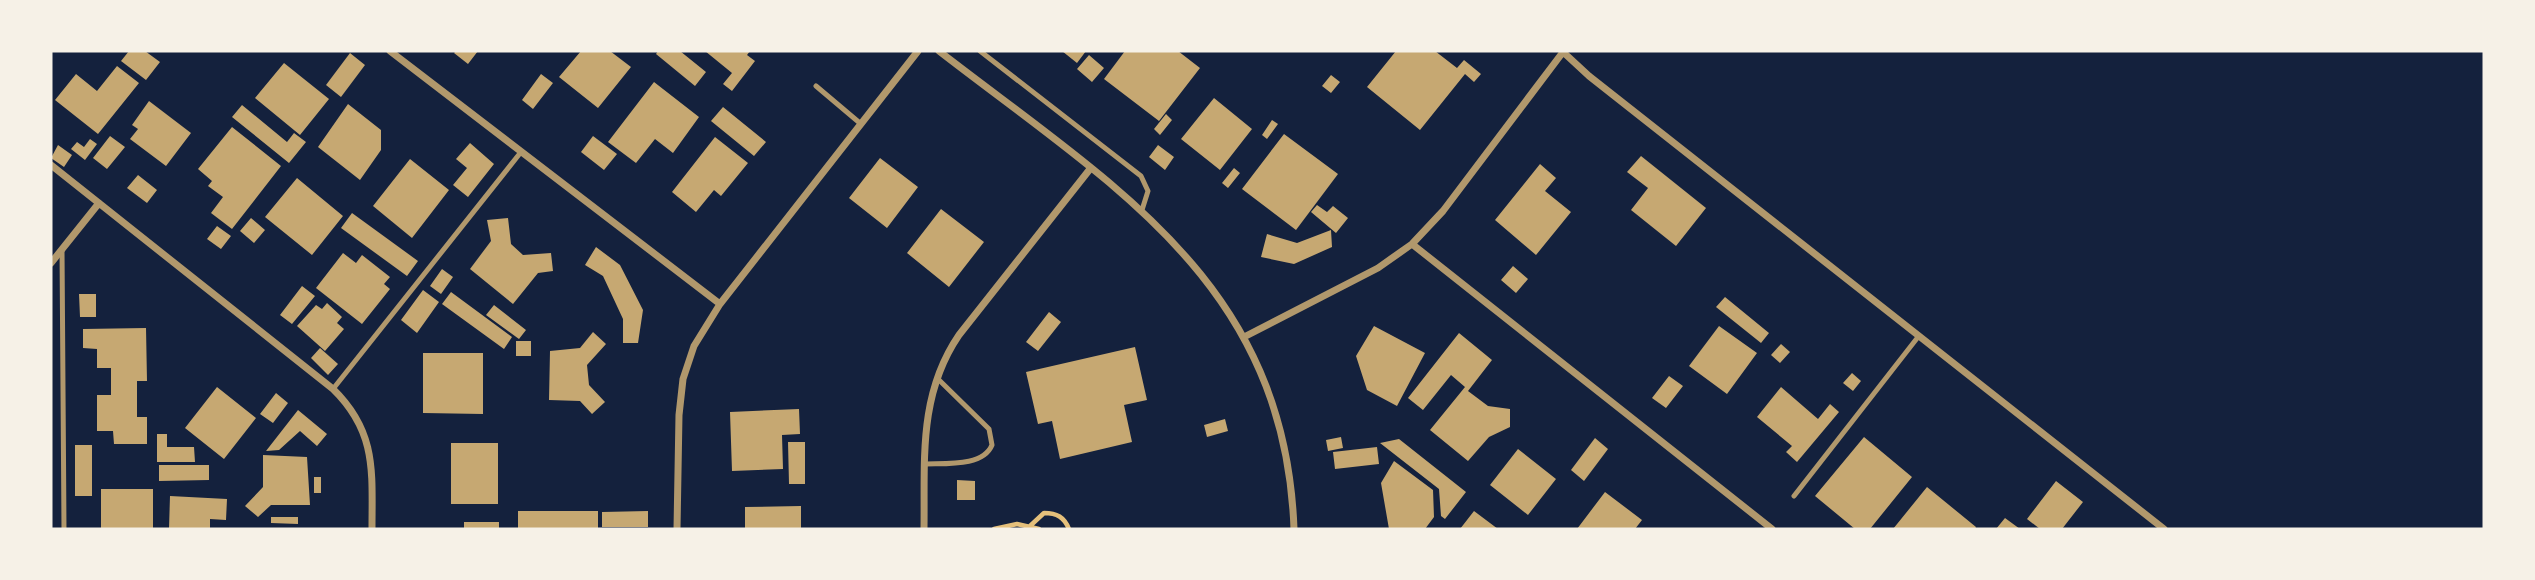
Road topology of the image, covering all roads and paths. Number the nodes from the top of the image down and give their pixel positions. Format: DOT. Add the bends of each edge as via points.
graph roads {
  1 [pos="390,51"];
  2 [pos="918,51"];
  3 [pos="939,51"];
  4 [pos="981,51"];
  5 [pos="1563,51"];
  6 [pos="816,86"];
  7 [pos="860,124"];
  8 [pos="521,152"];
  9 [pos="51,165"];
  10 [pos="1090,169"];
  11 [pos="99,203"];
  12 [pos="1142,210"];
  13 [pos="1412,244"];
  14 [pos="62,249"];
  15 [pos="51,263"];
  16 [pos="720,303"];
  17 [pos="1244,337"];
  18 [pos="1918,337"];
  19 [pos="936,377"];
  20 [pos="333,389"];
  21 [pos="925,464"];
  22 [pos="1794,496"];
  23 [pos="1030,526"];
  24 [pos="64,529"];
  25 [pos="372,529"];
  26 [pos="677,529"];
  27 [pos="924,529"];
  28 [pos="994,529"];
  29 [pos="1039,529"];
  30 [pos="1069,529"];
  31 [pos="1294,529"];
  32 [pos="1772,529"];
  33 [pos="2164,529"];
  1 -- 8 [label="street"];
  2 -- 7 [label="street"];
  3 -- 10 [label="street"];
  4 -- 12 [label="lane" via="1141,176 1147,191"];
  5 -- 13 [label="street" via="1443,211"];
  5 -- 18 [label="street"];
  6 -- 7 [label="lane"];
  7 -- 16 [label="street"];
  8 -- 16 [label="street"];
  8 -- 20 [label="lane"];
  9 -- 11 [label="street"];
  10 -- 12 [label="street"];
  10 -- 19 [label="street" via="959,335"];
  11 -- 14 [label="street"];
  11 -- 20 [label="street"];
  12 -- 17 [label="street" via="1209,281"];
  13 -- 17 [label="street" via="1378,268"];
  13 -- 32 [label="street"];
  14 -- 15 [label="street"];
  14 -- 24 [label="lane"];
  16 -- 26 [label="street" via="694,346 683,379"];
  17 -- 31 [label="street" via="1287,453"];
  18 -- 22 [label="lane"];
  18 -- 33 [label="street"];
  19 -- 21 [label="street" via="927,408"];
  19 -- 21 [label="lane" via="989,429 992,445 976,460"];
  20 -- 25 [label="street" via="350,406 370,448"];
  21 -- 27 [label="street"];
  23 -- 28 [label="path"];
  23 -- 29 [label="path"];
  23 -- 30 [label="path" via="1044,513 1055,513"];
}
